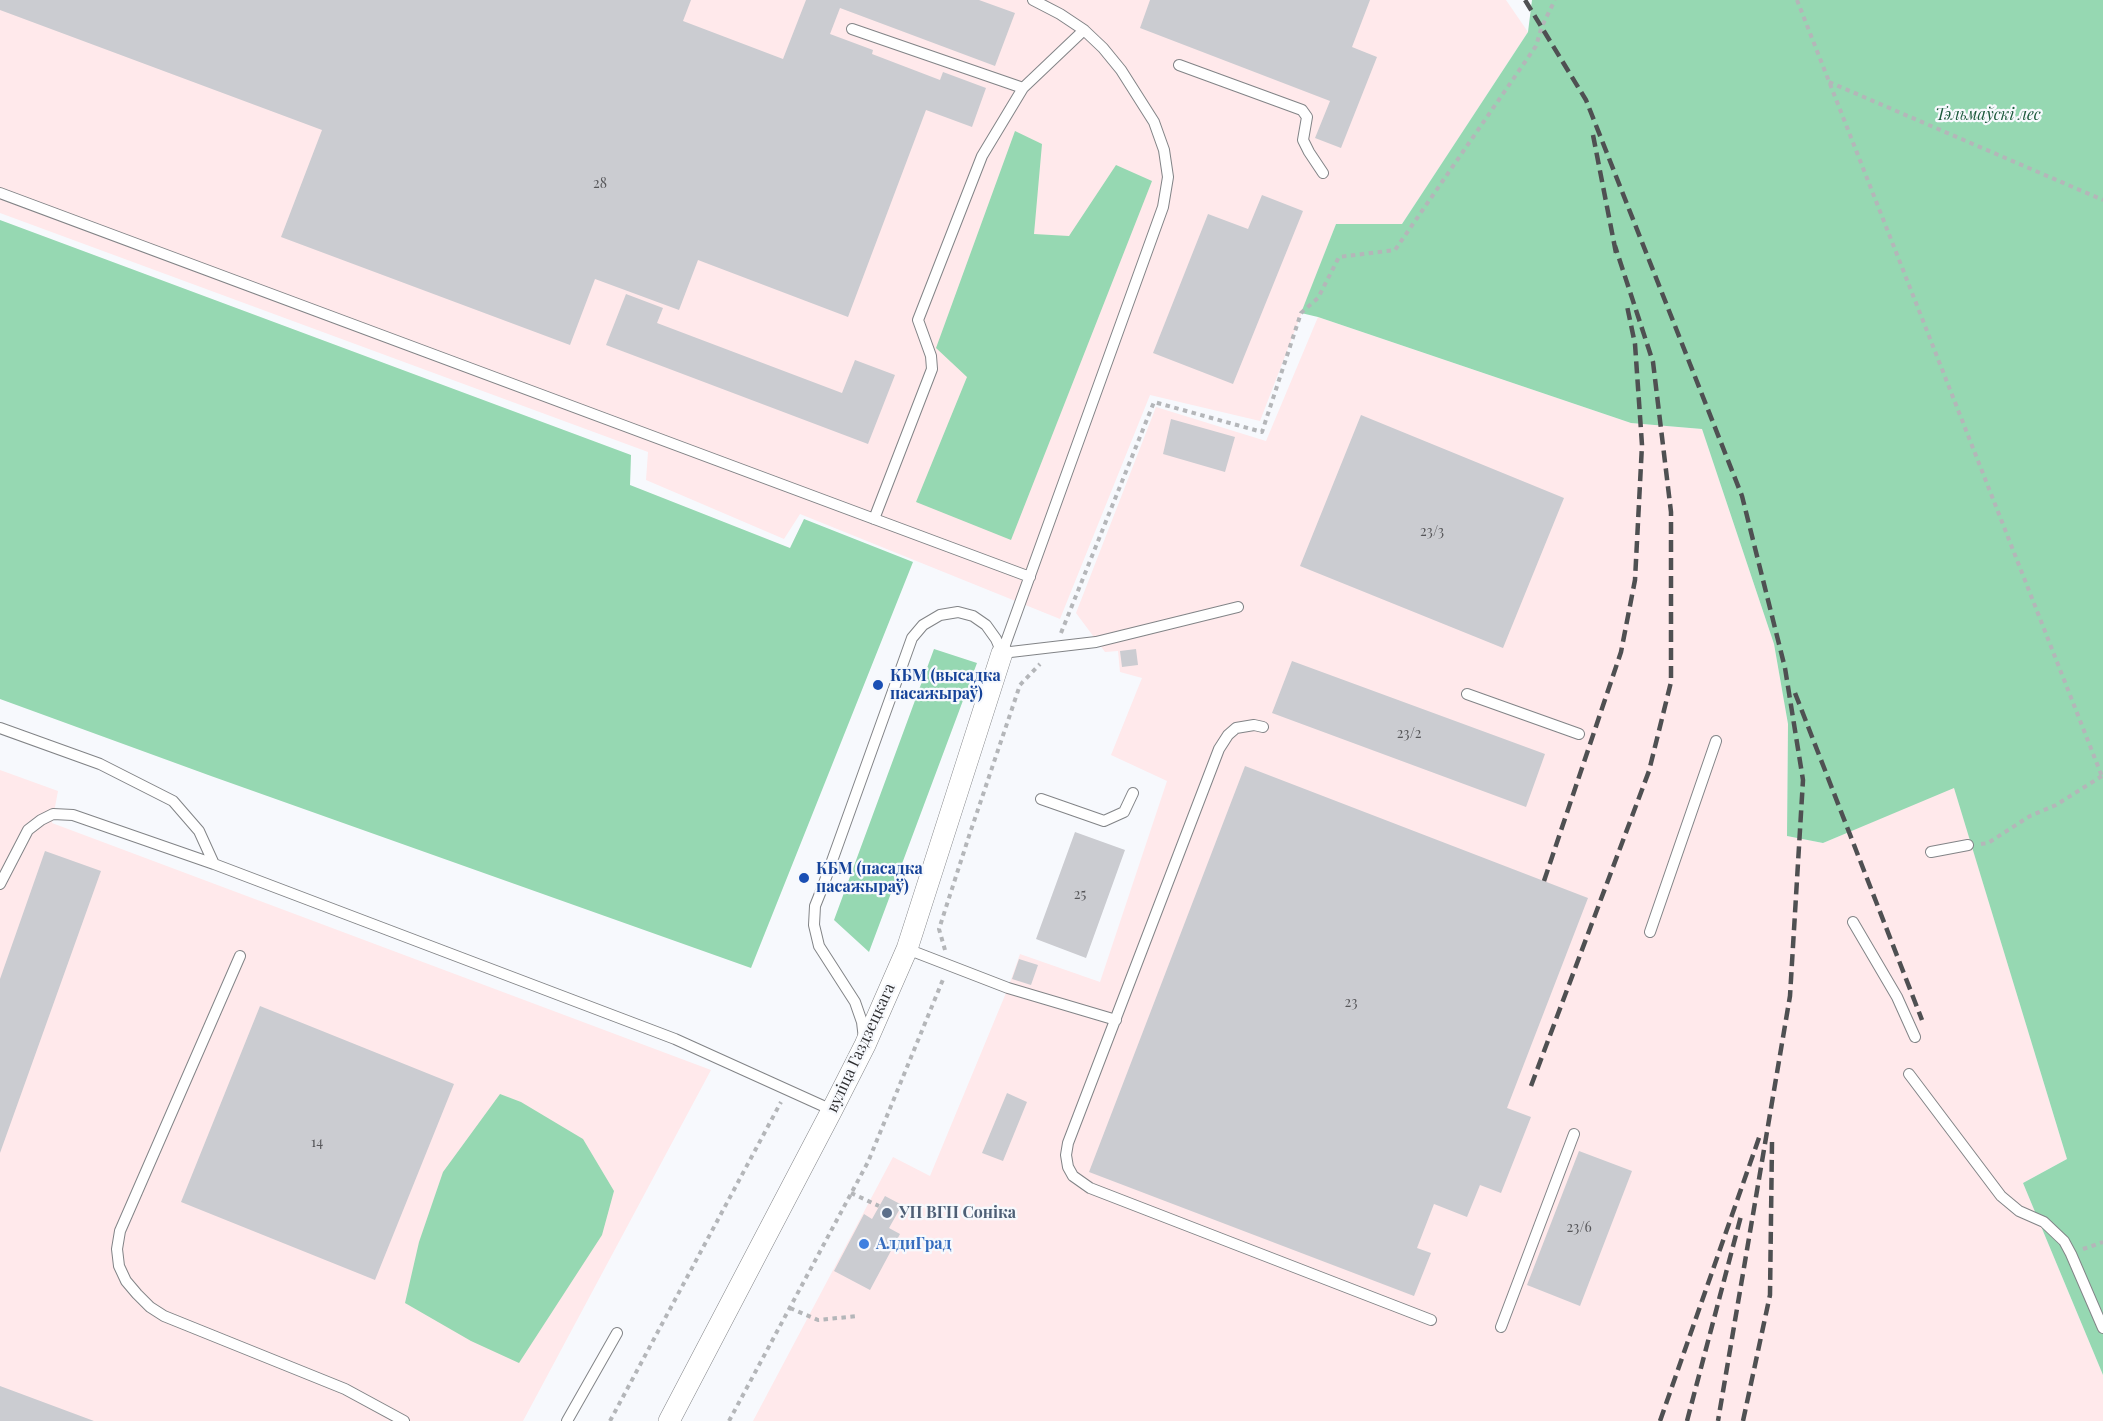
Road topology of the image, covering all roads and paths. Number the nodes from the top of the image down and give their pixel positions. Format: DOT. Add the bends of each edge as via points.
graph roads {
  1 [pos="1033,0"];
  2 [pos="1555,0"];
  3 [pos="1797,0"];
  4 [pos="852,29"];
  5 [pos="1084,30"];
  6 [pos="1179,65"];
  7 [pos="1828,81"];
  8 [pos="1023,88"];
  9 [pos="1323,173"];
  10 [pos="0,193"];
  11 [pos="2103,200"];
  12 [pos="874,519"];
  13 [pos="1030,577"];
  14 [pos="1238,607"];
  15 [pos="1056,647"];
  16 [pos="1002,653"];
  17 [pos="1467,694"];
  18 [pos="1263,726"];
  19 [pos="0,728"];
  20 [pos="1579,734"];
  21 [pos="1716,741"];
  22 [pos="2103,777"];
  23 [pos="1133,793"];
  24 [pos="1041,799"];
  25 [pos="1968,845"];
  26 [pos="1931,852"];
  27 [pos="214,864"];
  28 [pos="0,884"];
  29 [pos="1853,922"];
  30 [pos="1650,932"];
  31 [pos="907,949"];
  32 [pos="240,956"];
  33 [pos="948,965"];
  34 [pos="1116,1020"];
  35 [pos="1915,1037"];
  36 [pos="865,1045"];
  37 [pos="1909,1074"];
  38 [pos="788,1090"];
  39 [pos="832,1110"];
  40 [pos="1574,1134"];
  41 [pos="851,1193"];
  42 [pos="879,1206"];
  43 [pos="2103,1242"];
  44 [pos="2072,1254"];
  45 [pos="790,1308"];
  46 [pos="858,1316"];
  47 [pos="1431,1320"];
  48 [pos="1501,1327"];
  49 [pos="2103,1328"];
  50 [pos="616,1333"];
  51 [pos="404,1421"];
  52 [pos="567,1421"];
  53 [pos="610,1421"];
  54 [pos="669,1421"];
  55 [pos="729,1421"];
  1 -- 5 [label="lane"];
  2 -- 15 [label="path" via="1536,46 1395,250 1339,257 1318,298 1301,313 1262,432 1154,402"];
  3 -- 7 [label="path"];
  4 -- 8 [label="lane"];
  5 -- 8 [label="lane"];
  5 -- 13 [label="lane" via="1121,70 1154,122 1168,177 1163,207"];
  6 -- 9 [label="lane" via="1302,110 1307,117 1303,140"];
  7 -- 11 [label="path"];
  7 -- 22 [label="path"];
  8 -- 12 [label="lane" via="982,156 918,320 932,369"];
  10 -- 12 [label="lane"];
  12 -- 13 [label="lane"];
  13 -- 16 [label="lane"];
  14 -- 15 [label="lane" via="1096,642"];
  15 -- 16 [label="lane"];
  15 -- 33 [label="path" via="1020,685 939,929"];
  16 -- 31 [label="street, вуліца Газдзецкага"];
  16 -- 36 [label="lane" via="986,625 958,612 940,615 923,625 912,638 815,906 819,946 855,1002"];
  17 -- 20 [label="lane"];
  18 -- 34 [label="lane" via="1236,728 1218,749"];
  19 -- 27 [label="lane" via="100,764 173,801 199,831"];
  21 -- 30 [label="lane"];
  22 -- 25 [label="path" via="1988,843"];
  23 -- 24 [label="lane" via="1124,812 1104,821"];
  25 -- 26 [label="lane"];
  27 -- 28 [label="lane" via="74,815 53,814 28,830"];
  27 -- 38 [label="lane" via="675,1040"];
  29 -- 35 [label="lane" via="1897,997"];
  31 -- 33 [label="lane"];
  31 -- 36 [label="street, вуліца Газдзецкага"];
  32 -- 51 [label="lane" via="120,1231 119,1266 137,1294 164,1316 345,1389"];
  33 -- 34 [label="lane" via="1008,988"];
  33 -- 41 [label="path" via="868,1162"];
  34 -- 47 [label="lane" via="1068,1143 1068,1167 1074,1176 1090,1188"];
  36 -- 39 [label="street, вуліца Газдзецкага"];
  37 -- 44 [label="lane" via="2001,1196 2055,1230"];
  38 -- 39 [label="lane"];
  38 -- 53 [label="path"];
  39 -- 54 [label="street, вуліца Газдзецкага"];
  40 -- 48 [label="lane"];
  41 -- 42 [label="path"];
  41 -- 45 [label="path"];
  43 -- 44 [label="path"];
  44 -- 49 [label="lane"];
  45 -- 46 [label="path" via="818,1320"];
  45 -- 55 [label="path"];
  50 -- 52 [label="lane"];
}
